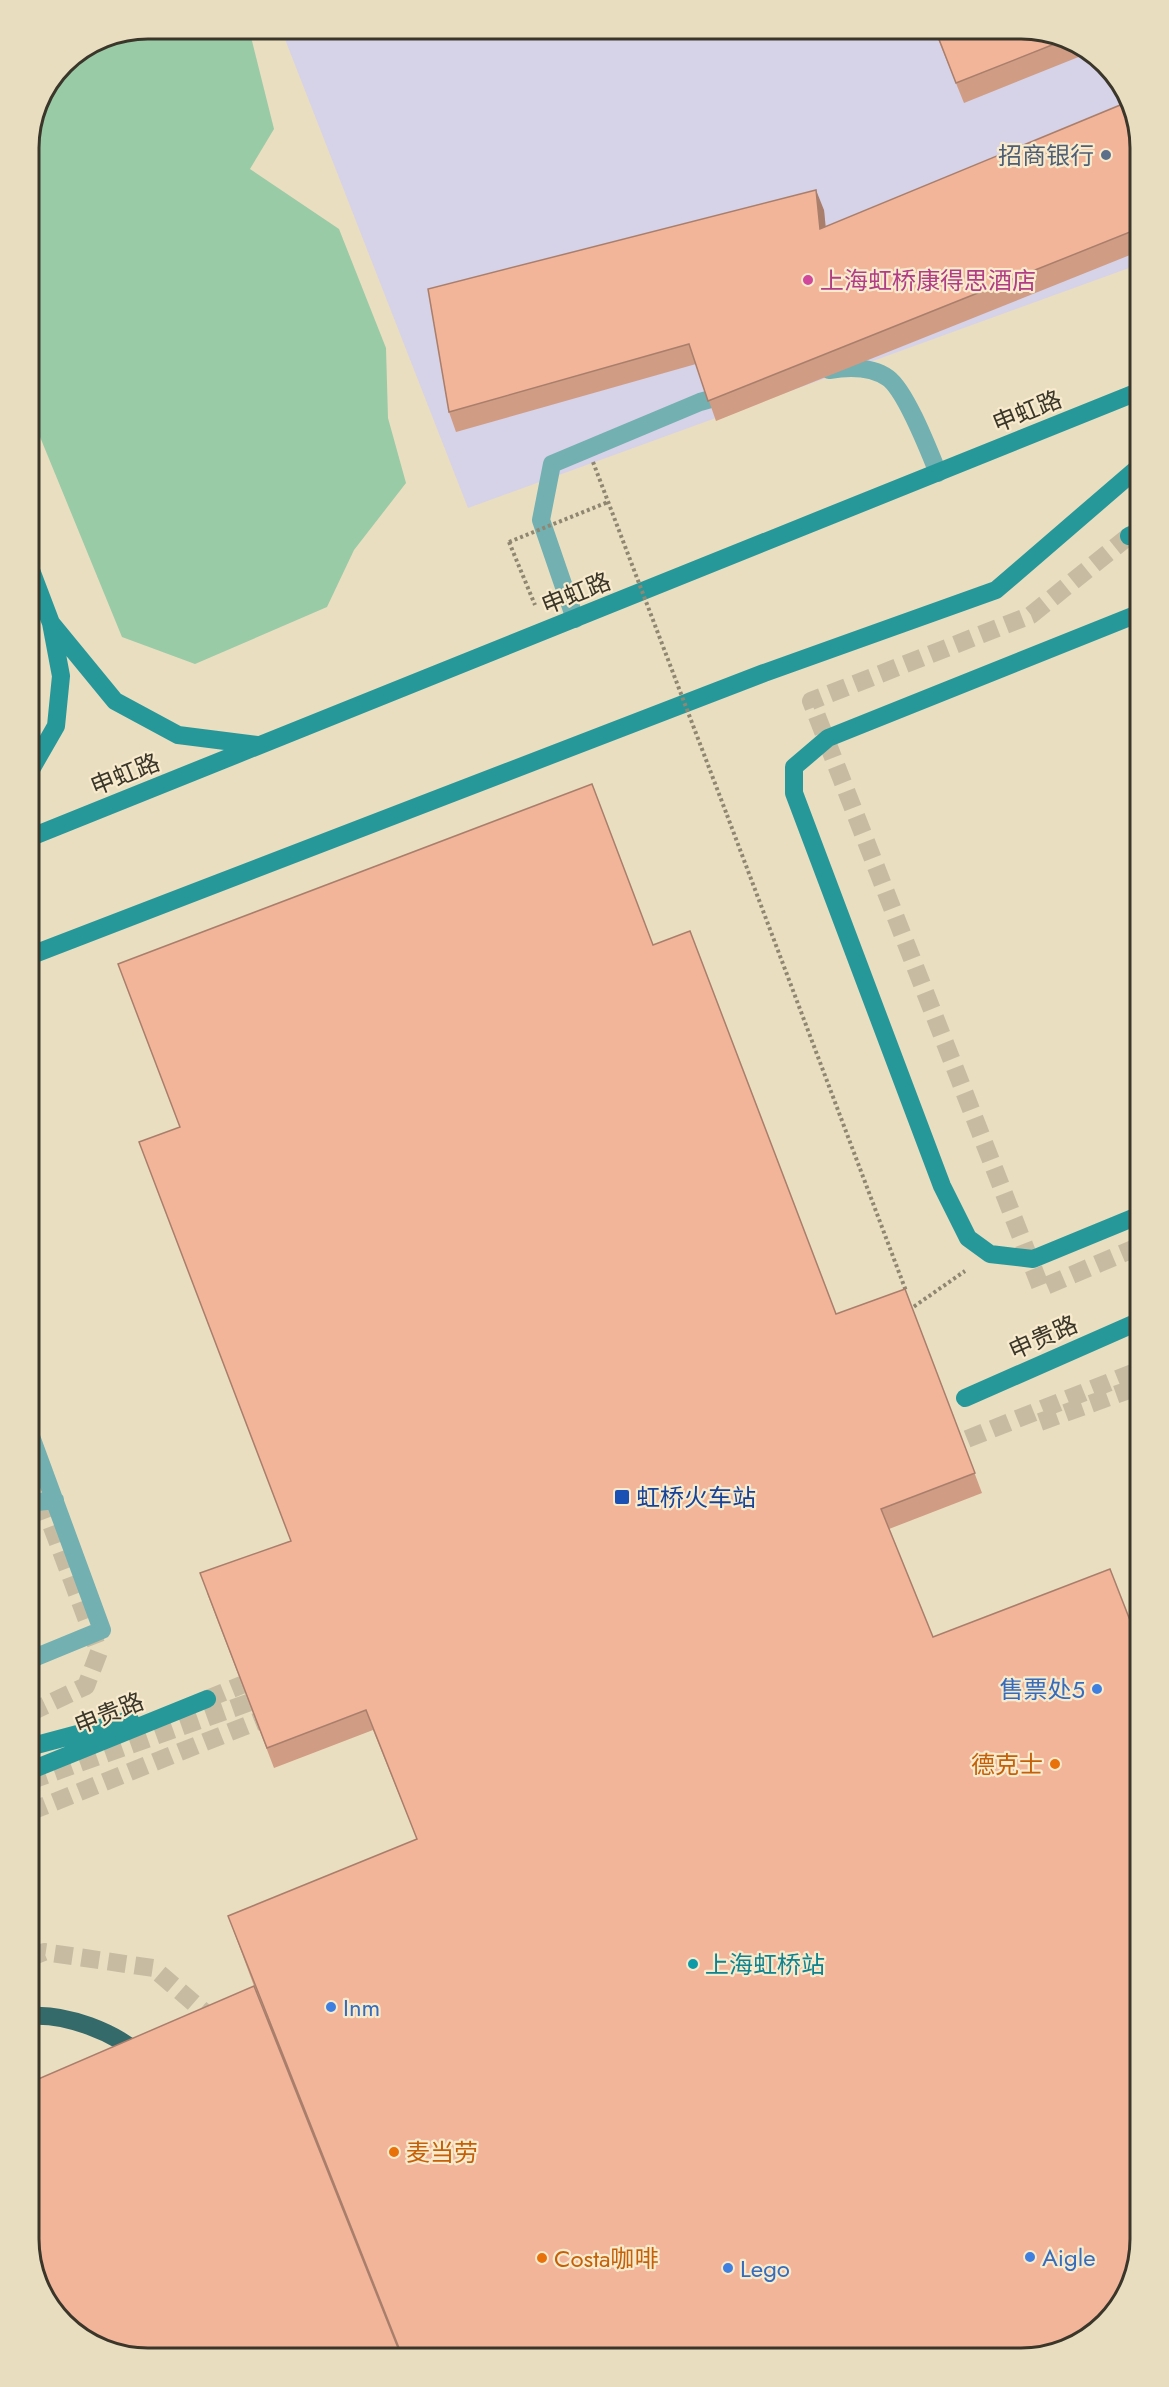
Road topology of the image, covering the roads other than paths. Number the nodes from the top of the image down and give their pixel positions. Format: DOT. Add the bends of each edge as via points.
graph roads {
  1 [pos="809,372"];
  2 [pos="744,389"];
  3 [pos="1130,395"];
  4 [pos="938,473"];
  5 [pos="1130,475"];
  6 [pos="39,591"];
  7 [pos="1130,618"];
  8 [pos="575,619"];
  9 [pos="51,623"];
  10 [pos="259,746"];
  11 [pos="39,756"];
  12 [pos="39,834"];
  13 [pos="39,952"];
  14 [pos="1130,1219"];
  15 [pos="1130,1325"];
  16 [pos="965,1398"];
  17 [pos="39,1458"];
  18 [pos="55,1500"];
  19 [pos="39,1502"];
  20 [pos="39,1656"];
  21 [pos="39,1744"];
  22 [pos="39,1767"];
  23 [pos="39,2018"];
  24 [pos="159,2072"];
  1 -- 4 [label="lane" via="853,367 888,378 914,415"];
  2 -- 8 [label="lane" via="700,402 552,464 541,520"];
  3 -- 4 [label="street, 申虹路"];
  4 -- 8 [label="street, 申虹路"];
  5 -- 13 [label="street" via="996,590 764,673"];
  6 -- 9 [label="street"];
  7 -- 14 [label="street" via="828,738 794,767 794,793 942,1186 968,1238 990,1254 1033,1259"];
  8 -- 10 [label="street, 申虹路"];
  9 -- 10 [label="street" via="115,701 178,735"];
  9 -- 11 [label="street" via="61,676 56,726"];
  10 -- 12 [label="street, 申虹路"];
  15 -- 16 [label="street, 申贵路"];
  17 -- 18 [label="lane"];
  18 -- 19 [label="lane"];
  18 -- 20 [label="lane" via="102,1630"];
  21 -- 22 [label="street, 申贵路" via="207,1699"];
  23 -- 24 [label="highway" via="82,2024 107,2033"];
}
